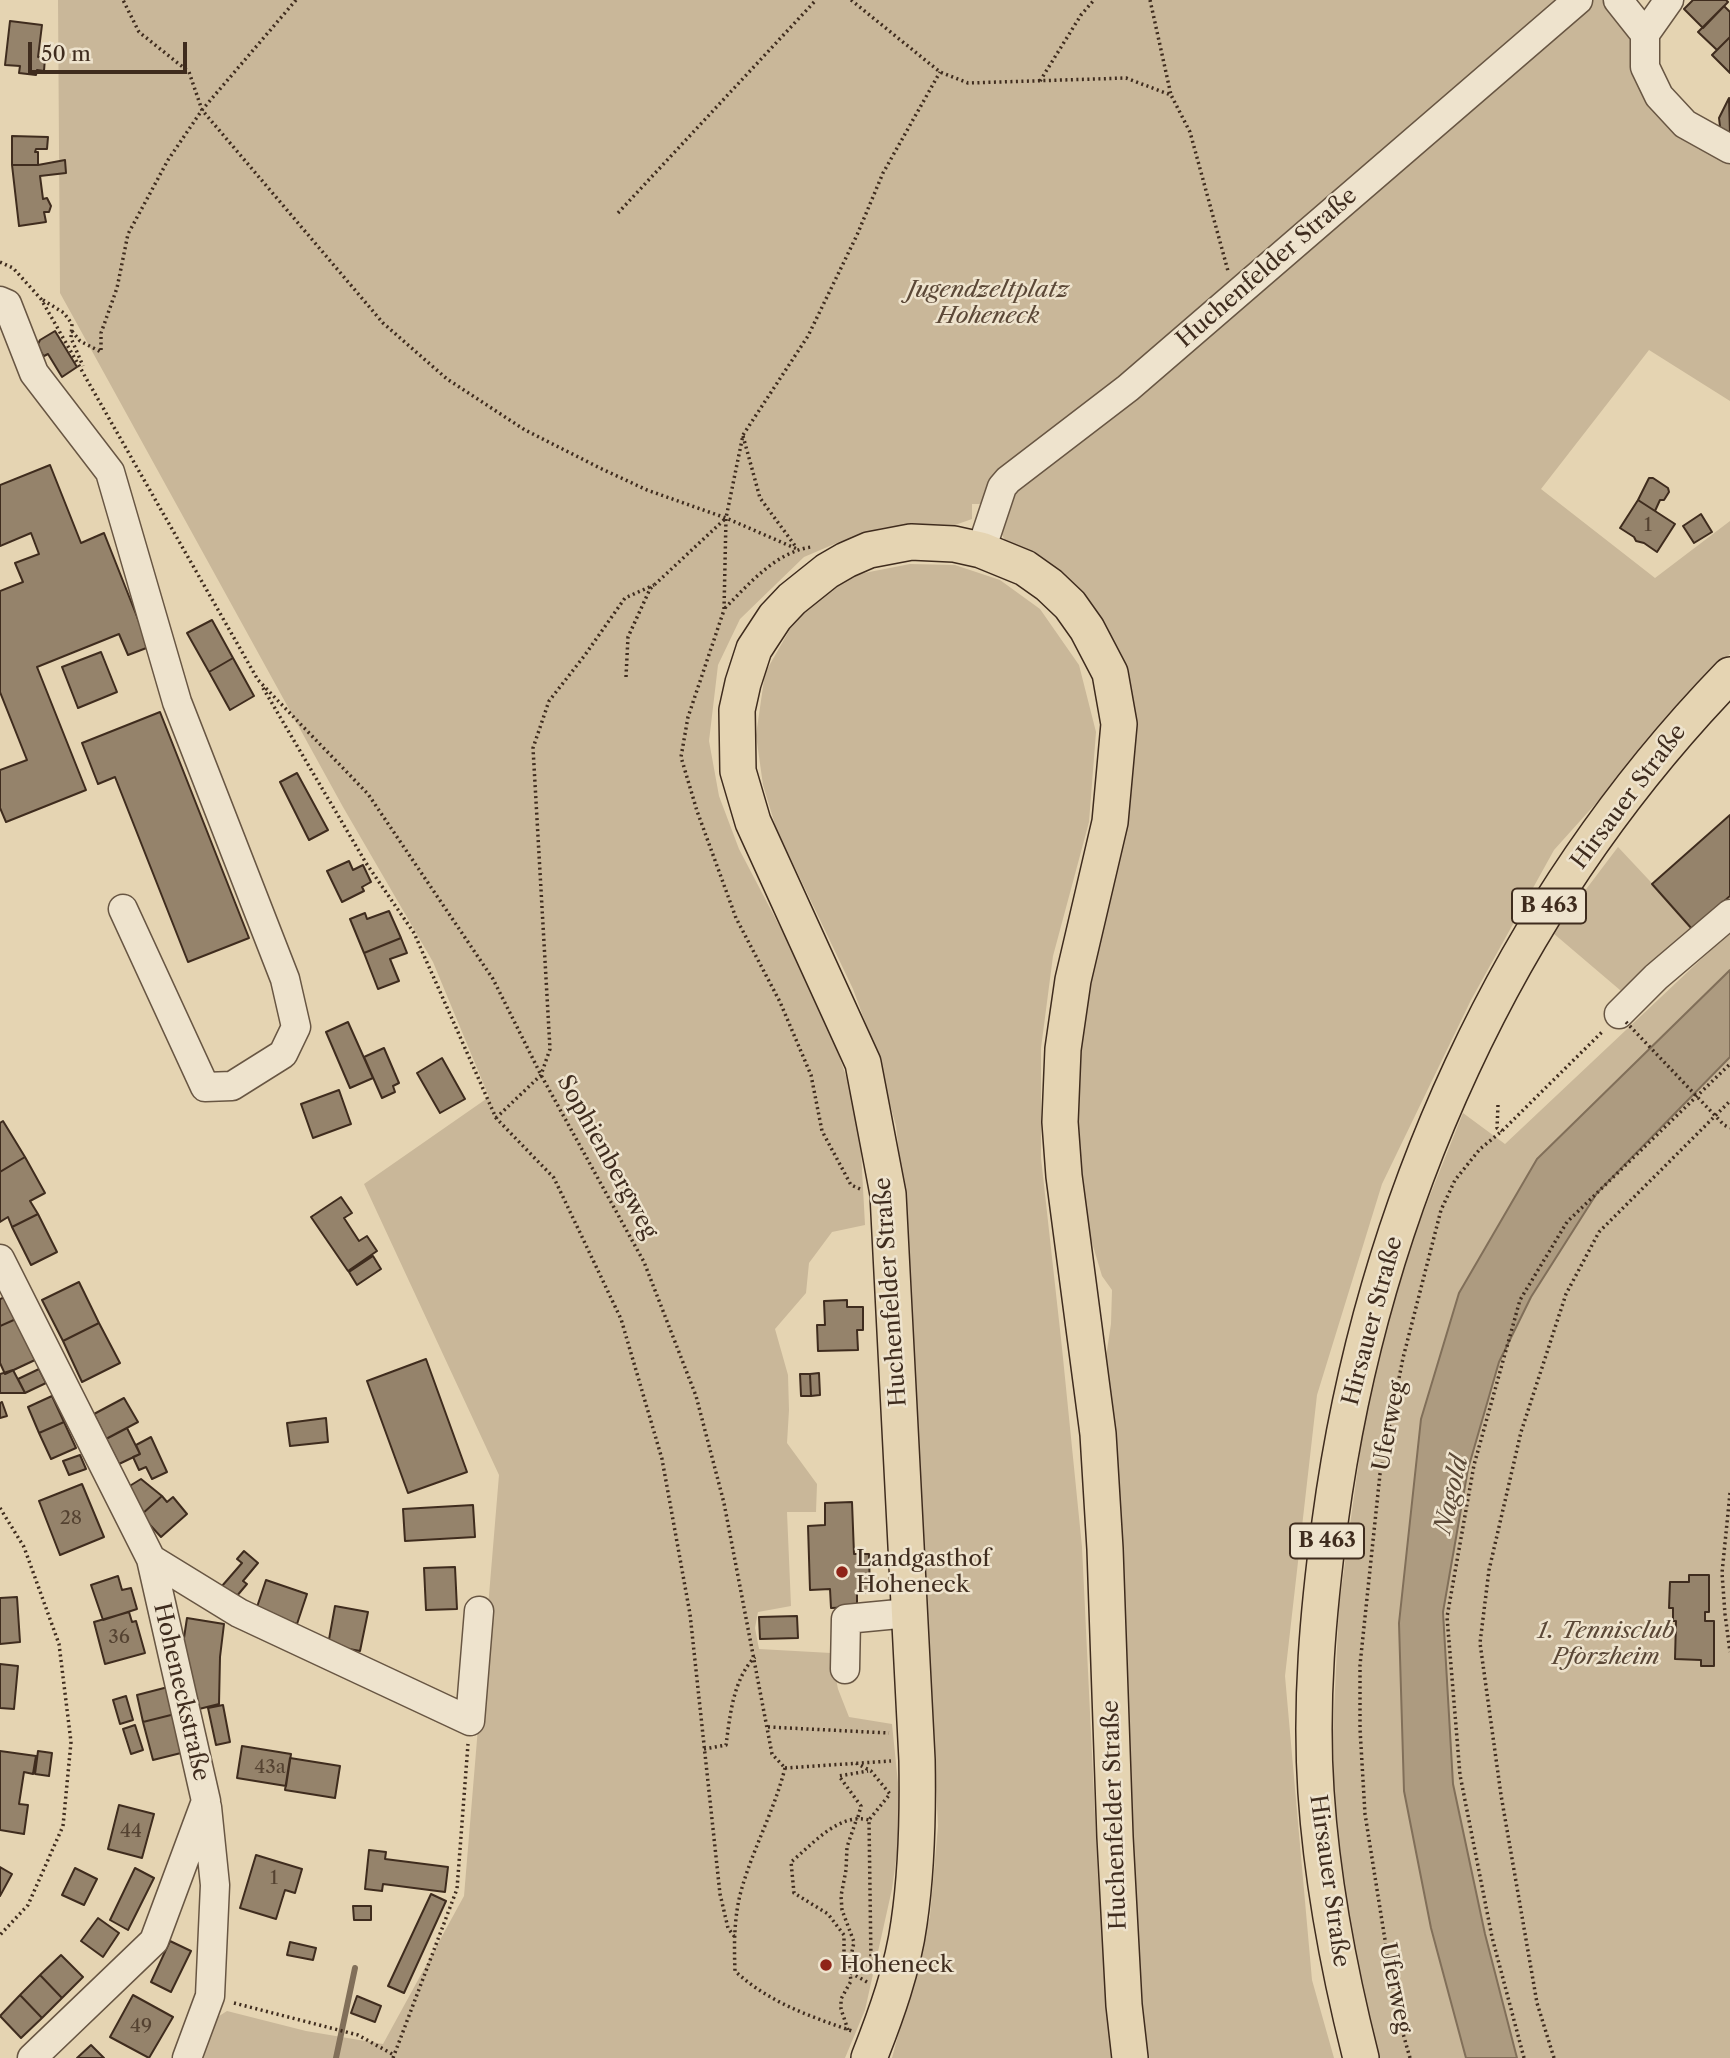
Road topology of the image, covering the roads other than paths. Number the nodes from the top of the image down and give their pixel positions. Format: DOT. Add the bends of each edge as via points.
graph roads {
  1 [pos="1578,0"];
  2 [pos="1618,0"];
  3 [pos="1669,0"];
  4 [pos="1645,34"];
  5 [pos="1730,149"];
  6 [pos="0,301"];
  7 [pos="981,550"];
  8 [pos="1730,675"];
  9 [pos="122,909"];
  10 [pos="1730,914"];
  11 [pos="1623,1018"];
  12 [pos="0,1259"];
  13 [pos="151,1559"];
  14 [pos="479,1611"];
  15 [pos="909,1613"];
  16 [pos="845,1669"];
  17 [pos="206,1801"];
  18 [pos="864,2042"];
  19 [pos="32,2058"];
  20 [pos="187,2058"];
  21 [pos="1130,2058"];
  22 [pos="1361,2058"];
  1 -- 7 [label="street, Huchenfelder Straße" via="1128,388 1008,480"];
  2 -- 4 [label="street"];
  3 -- 4 [label="street"];
  4 -- 5 [label="street" via="1645,67 1659,96 1685,124"];
  6 -- 9 [label="street" via="7,304 34,373 110,472 177,702 285,979 296,1027 283,1054 232,1086 205,1087"];
  7 -- 15 [label="main road, Huchenfelder Straße" via="954,544 901,543 869,550 827,571 775,617 754,649 737,710 738,771 753,822 863,1063 878,1138 888,1194"];
  7 -- 21 [label="main road, Huchenfelder Straße" via="1025,568 1070,605 1110,673 1119,724 1110,822 1073,980 1063,1049 1060,1122 1098,1434"];
  8 -- 22 [label="main road, Hirsauer Straße / B 463" via="1665,746 1600,830 1507,976 1439,1115 1394,1237 1370,1321 1334,1490 1315,1674 1322,1858"];
  10 -- 11 [label="street" via="1656,977"];
  12 -- 13 [label="street, Hoheneckstraße"];
  13 -- 14 [label="street, Hoheneckstraße" via="239,1614 470,1721"];
  13 -- 17 [label="street, Hoheneckstraße"];
  15 -- 16 [label="street" via="846,1619"];
  15 -- 18 [label="main road, Huchenfelder Straße" via="907,1748 918,1822 909,1924 894,1986"];
  17 -- 19 [label="street, Hoheneckstraße" via="154,1941"];
  17 -- 20 [label="street" via="215,1885 210,1996"];
}
